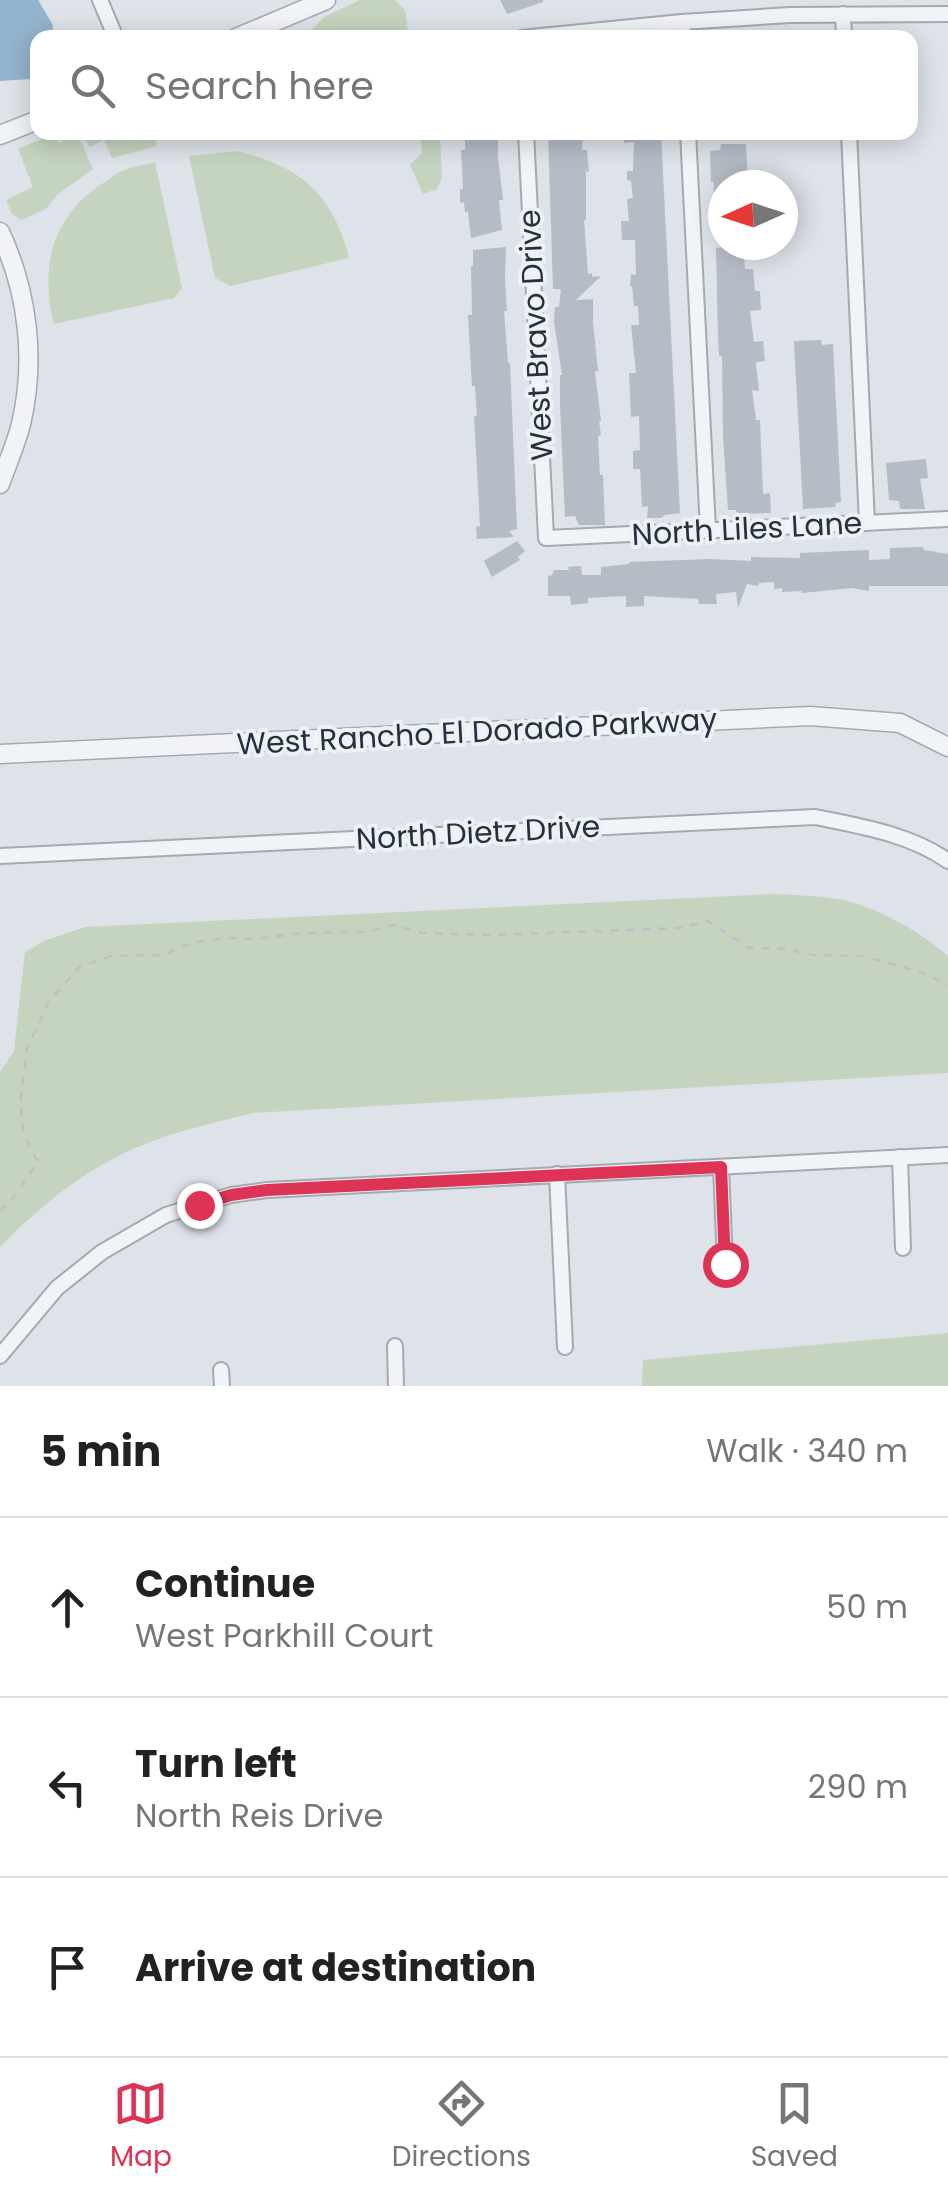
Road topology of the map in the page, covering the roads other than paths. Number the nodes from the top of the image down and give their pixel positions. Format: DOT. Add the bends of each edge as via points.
graph roads {
  1 [pos="100,0"];
  2 [pos="326,0"];
  3 [pos="790,8"];
  4 [pos="843,14"];
  5 [pos="948,14"];
  6 [pos="113,30"];
  7 [pos="255,30"];
  8 [pos="683,30"];
  9 [pos="844,30"];
  10 [pos="30,123"];
  11 [pos="0,135"];
  12 [pos="526,140"];
  13 [pos="688,140"];
  14 [pos="848,140"];
  15 [pos="0,232"];
  16 [pos="0,484"];
  17 [pos="948,518"];
  18 [pos="867,523"];
  19 [pos="708,530"];
  20 [pos="546,538"];
  21 [pos="948,747"];
  22 [pos="0,754"];
  23 [pos="0,856"];
  24 [pos="948,861"];
  25 [pos="948,1155"];
  26 [pos="900,1157"];
  27 [pos="721,1167"];
  28 [pos="556,1174"];
  29 [pos="903,1248"];
  30 [pos="725,1264"];
  31 [pos="395,1346"];
  32 [pos="565,1348"];
  33 [pos="0,1356"];
  34 [pos="396,1386"];
  1 -- 6 [label="street"];
  2 -- 7 [label="street"];
  3 -- 4 [label="street"];
  3 -- 8 [label="street"];
  4 -- 5 [label="street"];
  4 -- 9 [label="street"];
  10 -- 11 [label="street"];
  12 -- 20 [label="street, West Bravo Drive"];
  13 -- 19 [label="street"];
  14 -- 18 [label="street"];
  15 -- 16 [label="street" via="26,312 30,376"];
  17 -- 18 [label="street, North Liles Lane"];
  18 -- 19 [label="street, North Liles Lane"];
  19 -- 20 [label="street, North Liles Lane"];
  21 -- 22 [label="street, West Rancho El Dorado Parkway" via="900,722 810,716"];
  23 -- 24 [label="street, North Dietz Drive" via="814,816 870,828"];
  25 -- 26 [label="street"];
  26 -- 27 [label="street"];
  26 -- 29 [label="street"];
  27 -- 28 [label="street"];
  27 -- 30 [label="street"];
  28 -- 32 [label="street"];
  28 -- 33 [label="street" via="267,1190 166,1215 57,1288"];
  31 -- 34 [label="street"];
}
